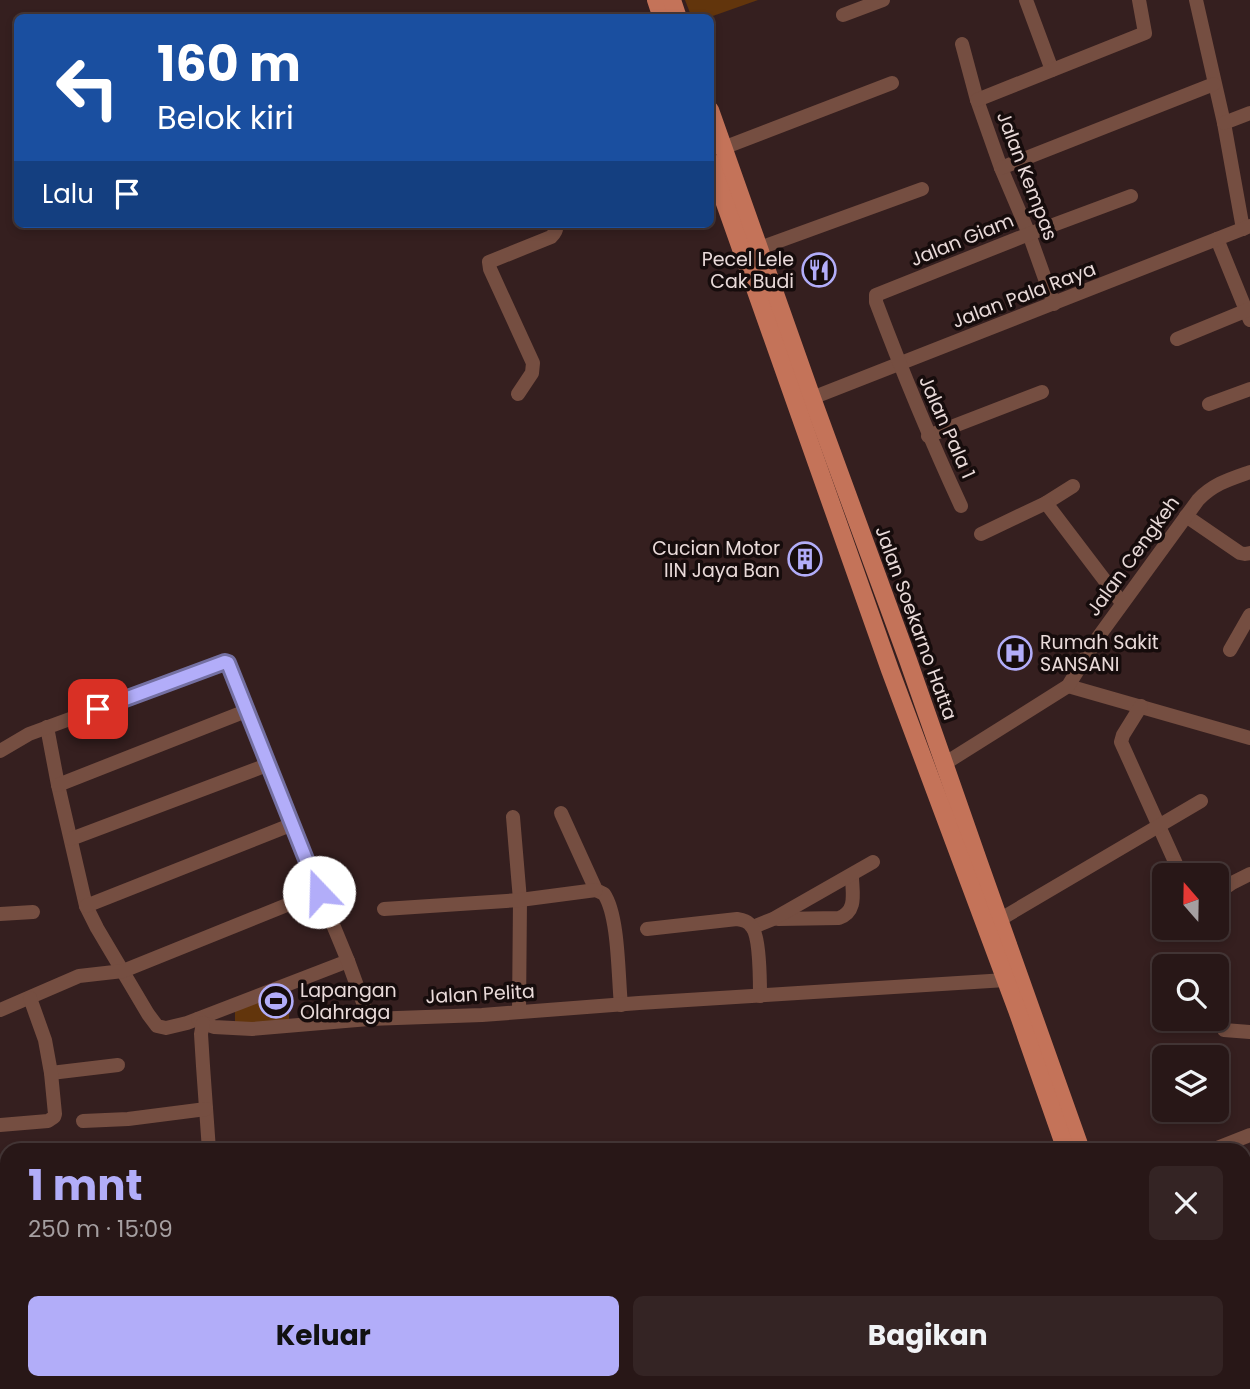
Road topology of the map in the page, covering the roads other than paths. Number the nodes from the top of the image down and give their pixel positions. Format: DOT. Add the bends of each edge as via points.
graph roads {
  1 [pos="883,0"];
  2 [pos="1026,0"];
  3 [pos="1139,0"];
  4 [pos="1196,0"];
  5 [pos="843,15"];
  6 [pos="962,44"];
  7 [pos="1052,70"];
  8 [pos="892,83"];
  9 [pos="1214,84"];
  10 [pos="978,100"];
  11 [pos="1250,113"];
  12 [pos="1224,124"];
  13 [pos="714,135"];
  14 [pos="717,154"];
  15 [pos="1001,168"];
  16 [pos="922,189"];
  17 [pos="1130,196"];
  18 [pos="557,228"];
  19 [pos="1247,228"];
  20 [pos="1029,234"];
  21 [pos="1217,239"];
  22 [pos="760,248"];
  23 [pos="1054,304"];
  24 [pos="1249,313"];
  25 [pos="1177,340"];
  26 [pos="899,365"];
  27 [pos="1250,388"];
  28 [pos="1042,392"];
  29 [pos="518,394"];
  30 [pos="812,398"];
  31 [pos="1209,404"];
  32 [pos="928,436"];
  33 [pos="1250,472"];
  34 [pos="1073,486"];
  35 [pos="1046,503"];
  36 [pos="961,506"];
  37 [pos="1186,516"];
  38 [pos="981,534"];
  39 [pos="1250,553"];
  40 [pos="1122,603"];
  41 [pos="1250,615"];
  42 [pos="1230,650"];
  43 [pos="1068,686"];
  44 [pos="918,692"];
  45 [pos="901,698"];
  46 [pos="1141,706"];
  47 [pos="246,711"];
  48 [pos="47,727"];
  49 [pos="1250,738"];
  50 [pos="0,751"];
  51 [pos="944,764"];
  52 [pos="267,765"];
  53 [pos="58,785"];
  54 [pos="1201,801"];
  55 [pos="561,813"];
  56 [pos="513,817"];
  57 [pos="293,824"];
  58 [pos="1158,827"];
  59 [pos="71,839"];
  60 [pos="873,862"];
  61 [pos="1175,863"];
  62 [pos="1250,874"];
  63 [pos="852,876"];
  64 [pos="1229,885"];
  65 [pos="596,890"];
  66 [pos="319,892"];
  67 [pos="520,900"];
  68 [pos="86,906"];
  69 [pos="383,909"];
  70 [pos="33,912"];
  71 [pos="0,914"];
  72 [pos="773,919"];
  73 [pos="999,920"];
  74 [pos="753,927"];
  75 [pos="647,929"];
  76 [pos="348,961"];
  77 [pos="122,971"];
  78 [pos="1006,980"];
  79 [pos="760,996"];
  80 [pos="30,998"];
  81 [pos="621,1005"];
  82 [pos="0,1010"];
  83 [pos="519,1012"];
  84 [pos="369,1019"];
  85 [pos="200,1021"];
  86 [pos="1229,1030"];
  87 [pos="1250,1032"];
  88 [pos="118,1065"];
  89 [pos="51,1073"];
  90 [pos="206,1109"];
  91 [pos="83,1121"];
  92 [pos="0,1125"];
  93 [pos="1250,1135"];
  94 [pos="208,1143"];
  95 [pos="1064,1143"];
  96 [pos="1079,1143"];
  97 [pos="1230,1143"];
  1 -- 5 [label="street"];
  2 -- 7 [label="street"];
  3 -- 7 [label="street" via="1145,33"];
  4 -- 9 [label="street"];
  6 -- 10 [label="street, Jalan Kempas"];
  7 -- 10 [label="street"];
  8 -- 14 [label="street"];
  9 -- 12 [label="street"];
  9 -- 15 [label="street"];
  10 -- 15 [label="street, Jalan Kempas"];
  11 -- 12 [label="street"];
  12 -- 19 [label="street"];
  13 -- 14 [label="main road, Jalan Soekarno Hatta"];
  14 -- 22 [label="main road, Jalan Soekarno Hatta"];
  14 -- 45 [label="main road, Jalan Soekarno Hatta" via="746,265"];
  15 -- 20 [label="street, Jalan Kempas"];
  16 -- 22 [label="street"];
  17 -- 20 [label="street, Jalan Giam"];
  18 -- 29 [label="street" via="551,237 489,265 533,363"];
  19 -- 21 [label="street, Jalan Pala Raya"];
  20 -- 23 [label="street, Jalan Kempas"];
  20 -- 26 [label="street, Jalan Giam" via="876,295"];
  21 -- 23 [label="street, Jalan Pala Raya"];
  21 -- 24 [label="street"];
  22 -- 30 [label="main road, Jalan Soekarno Hatta"];
  23 -- 26 [label="street, Jalan Pala Raya"];
  24 -- 25 [label="street"];
  26 -- 30 [label="street, Jalan Pala Raya"];
  26 -- 32 [label="street, Jalan Pala 1"];
  27 -- 31 [label="street"];
  28 -- 32 [label="street"];
  30 -- 44 [label="main road, Jalan Soekarno Hatta"];
  32 -- 36 [label="street, Jalan Pala 1"];
  33 -- 37 [label="street, Jalan Cengkeh" via="1207,490"];
  34 -- 35 [label="street"];
  35 -- 38 [label="street"];
  35 -- 40 [label="street"];
  37 -- 39 [label="street" via="1240,553"];
  37 -- 40 [label="street, Jalan Cengkeh"];
  40 -- 43 [label="street, Jalan Cengkeh"];
  41 -- 42 [label="street"];
  43 -- 46 [label="street"];
  43 -- 51 [label="street"];
  44 -- 45 [label="main road"];
  44 -- 51 [label="main road, Jalan Soekarno Hatta"];
  45 -- 78 [label="main road, Jalan Soekarno Hatta"];
  46 -- 49 [label="street"];
  46 -- 58 [label="street" via="1121,742"];
  47 -- 48 [label="street" via="225,662"];
  47 -- 52 [label="street"];
  47 -- 53 [label="street"];
  48 -- 50 [label="street"];
  48 -- 53 [label="street, Jalan Pelita"];
  51 -- 73 [label="main road, Jalan Soekarno Hatta"];
  52 -- 57 [label="street"];
  52 -- 59 [label="street"];
  53 -- 59 [label="street, Jalan Pelita"];
  54 -- 58 [label="street"];
  55 -- 65 [label="street"];
  56 -- 67 [label="street"];
  57 -- 66 [label="street"];
  57 -- 68 [label="street"];
  58 -- 61 [label="street"];
  58 -- 73 [label="street"];
  59 -- 68 [label="street, Jalan Pelita"];
  60 -- 63 [label="street"];
  62 -- 64 [label="street"];
  63 -- 72 [label="street"];
  63 -- 72 [label="street" via="852,905 845,916"];
  65 -- 67 [label="street"];
  65 -- 81 [label="street" via="611,907"];
  66 -- 76 [label="street"];
  66 -- 77 [label="street"];
  67 -- 69 [label="street"];
  67 -- 83 [label="street"];
  68 -- 77 [label="street, Jalan Pelita"];
  70 -- 71 [label="street"];
  72 -- 74 [label="street"];
  73 -- 96 [label="main road, Jalan Soekarno Hatta"];
  74 -- 75 [label="street" via="737,919"];
  74 -- 79 [label="street"];
  76 -- 84 [label="street"];
  76 -- 85 [label="street"];
  77 -- 80 [label="street" via="79,976"];
  77 -- 85 [label="street, Jalan Pelita" via="157,1027"];
  78 -- 79 [label="street, Jalan Pelita"];
  78 -- 95 [label="main road, Jalan Soekarno Hatta"];
  79 -- 81 [label="street, Jalan Pelita"];
  80 -- 82 [label="street"];
  80 -- 89 [label="street"];
  81 -- 83 [label="street, Jalan Pelita"];
  83 -- 84 [label="street, Jalan Pelita"];
  84 -- 85 [label="street, Jalan Pelita" via="252,1029 214,1027"];
  85 -- 90 [label="street"];
  86 -- 87 [label="street"];
  88 -- 89 [label="street"];
  89 -- 92 [label="street" via="54,1117"];
  90 -- 91 [label="street"];
  90 -- 94 [label="street"];
  93 -- 97 [label="street"];
}
